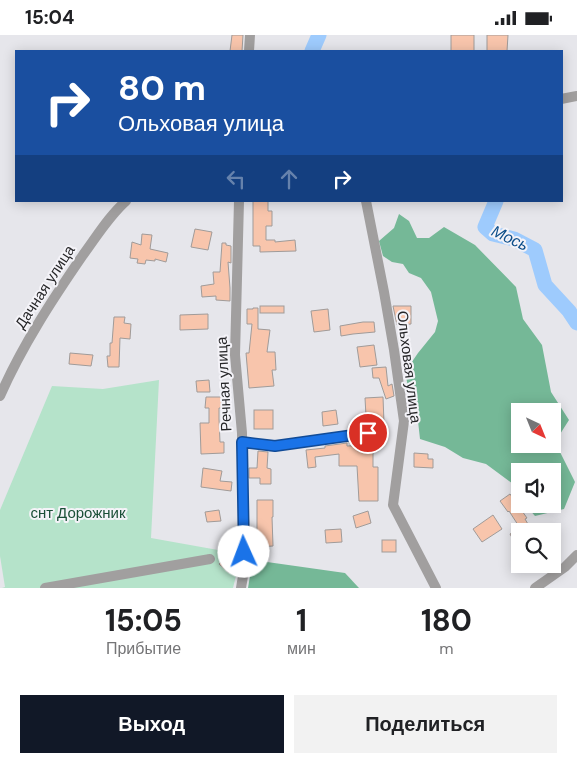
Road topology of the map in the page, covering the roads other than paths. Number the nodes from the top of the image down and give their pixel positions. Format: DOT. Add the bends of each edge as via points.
graph roads {
  1 [pos="250,35"];
  2 [pos="249,50"];
  3 [pos="577,96"];
  4 [pos="563,99"];
  5 [pos="125,202"];
  6 [pos="239,202"];
  7 [pos="366,202"];
  8 [pos="0,396"];
  9 [pos="368,433"];
  10 [pos="242,442"];
  11 [pos="577,555"];
  12 [pos="210,559"];
  13 [pos="45,588"];
  14 [pos="241,588"];
  15 [pos="436,588"];
  16 [pos="535,588"];
  1 -- 2 [label="street"];
  3 -- 4 [label="street"];
  5 -- 8 [label="street, Дачная улица" via="106,222 60,289 12,368"];
  6 -- 10 [label="street, Речная улица" via="235,355"];
  7 -- 15 [label="street, Ольховая улица" via="386,301 404,421 393,505"];
  9 -- 10 [label="street" via="275,446"];
  10 -- 14 [label="street, Речная улица" via="244,564"];
  11 -- 16 [label="street"];
  12 -- 13 [label="street"];
}
